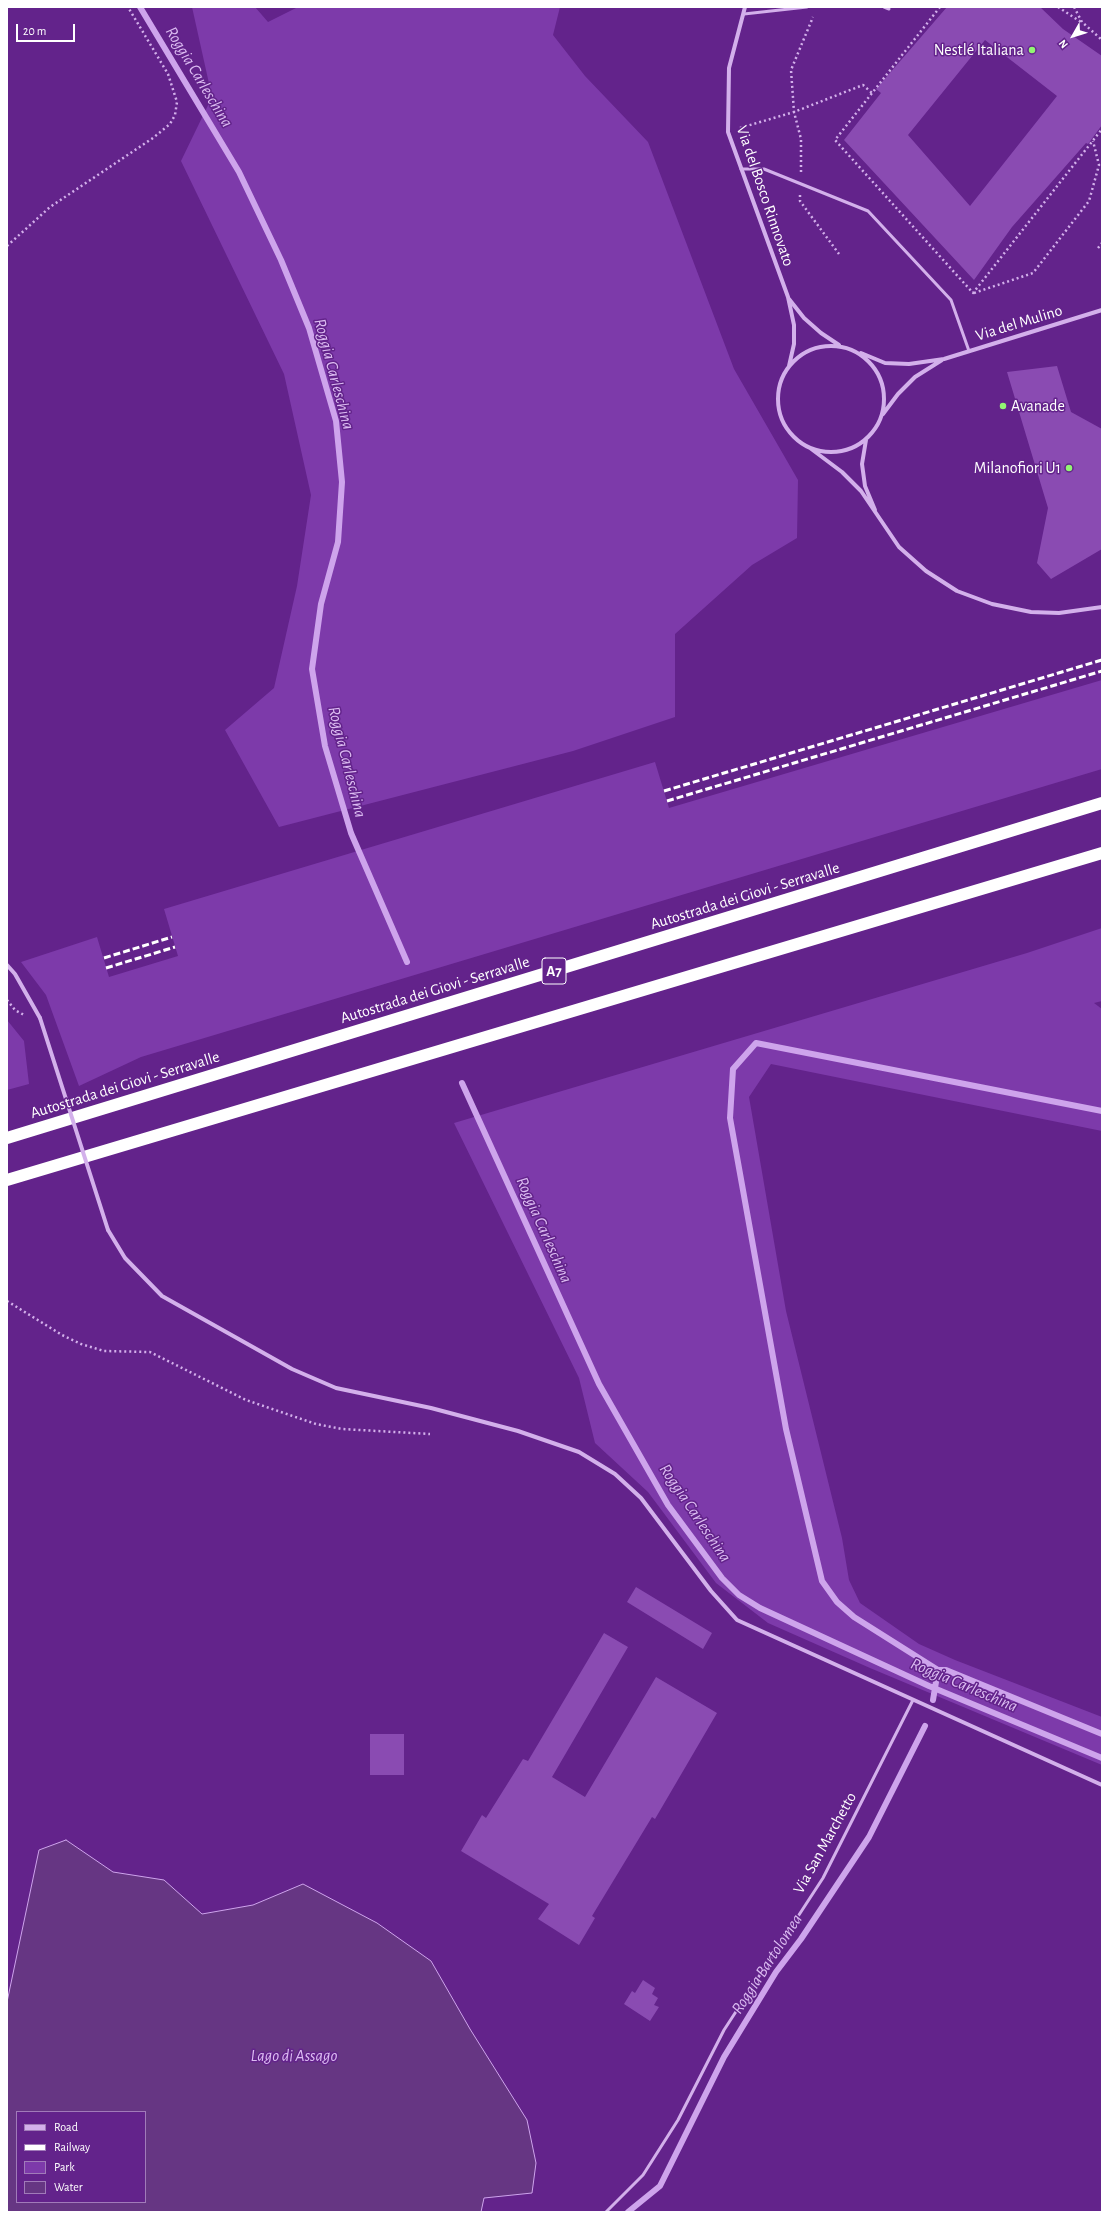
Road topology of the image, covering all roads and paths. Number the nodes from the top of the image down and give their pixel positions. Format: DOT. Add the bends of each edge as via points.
graph roads {
  1 [pos="128,7"];
  2 [pos="745,7"];
  3 [pos="807,7"];
  4 [pos="884,7"];
  5 [pos="940,7"];
  6 [pos="1058,7"];
  7 [pos="1074,7"];
  8 [pos="889,9"];
  9 [pos="744,14"];
  10 [pos="815,14"];
  11 [pos="1082,22"];
  12 [pos="1102,40"];
  13 [pos="872,92"];
  14 [pos="794,112"];
  15 [pos="1102,129"];
  16 [pos="728,132"];
  17 [pos="1093,141"];
  18 [pos="741,169"];
  19 [pos="801,185"];
  20 [pos="1102,243"];
  21 [pos="7,246"];
  22 [pos="1098,248"];
  23 [pos="839,254"];
  24 [pos="973,293"];
  25 [pos="788,297"];
  26 [pos="1102,310"];
  27 [pos="840,346"];
  28 [pos="969,351"];
  29 [pos="857,352"];
  30 [pos="944,359"];
  31 [pos="789,366"];
  32 [pos="882,416"];
  33 [pos="866,440"];
  34 [pos="810,448"];
  35 [pos="880,519"];
  36 [pos="1102,608"];
  37 [pos="1102,803"];
  38 [pos="1102,853"];
  39 [pos="7,966"];
  40 [pos="7,1138"];
  41 [pos="7,1180"];
  42 [pos="7,1301"];
  43 [pos="430,1434"];
  44 [pos="913,1700"];
  45 [pos="1102,1785"];
  46 [pos="606,2212"];
  1 -- 21 [label="path" via="168,74 177,102 175,115 170,124 153,138 50,208"];
  2 -- 9 [label="street, Via del Bosco Rinnovato"];
  3 -- 9 [label="lane"];
  4 -- 8 [label="lane"];
  5 -- 13 [label="path"];
  6 -- 11 [label="path"];
  7 -- 11 [label="path"];
  9 -- 16 [label="street, Via del Bosco Rinnovato" via="728,68"];
  10 -- 14 [label="path" via="791,70"];
  11 -- 12 [label="path"];
  13 -- 14 [label="path" via="863,85"];
  13 -- 24 [label="path" via="835,140"];
  14 -- 16 [label="path"];
  14 -- 19 [label="path" via="801,139"];
  15 -- 17 [label="path"];
  16 -- 18 [label="street, Via del Bosco Rinnovato"];
  17 -- 24 [label="path"];
  17 -- 24 [label="path" via="1099,165 1089,201 1033,274"];
  18 -- 19 [label="lane" via="764,169"];
  18 -- 25 [label="street, Via del Bosco Rinnovato"];
  19 -- 23 [label="path" via="800,201"];
  19 -- 28 [label="lane" via="868,211 951,300"];
  20 -- 22 [label="path"];
  25 -- 27 [label="street, Via del Bosco Rinnovato" via="804,318"];
  25 -- 31 [label="street, Via del Bosco Rinnovato" via="794,325 794,344"];
  26 -- 28 [label="street, Via del Mulino"];
  27 -- 29 [label="street"];
  27 -- 31 [label="street" via="825,345 811,349"];
  28 -- 30 [label="street, Via del Mulino"];
  29 -- 30 [label="street, Via del Mulino" via="885,363 909,364"];
  29 -- 32 [label="street" via="872,364 882,380 885,398"];
  30 -- 32 [label="street, Via del Mulino" via="915,377"];
  31 -- 34 [label="street" via="781,380 778,395 779,412 793,435"];
  32 -- 33 [label="street"];
  33 -- 34 [label="street" via="853,448 839,452 824,452"];
  33 -- 35 [label="street" via="862,464 865,486"];
  34 -- 35 [label="street" via="861,491"];
  35 -- 36 [label="street" via="898,547 926,571 957,591 992,604 1031,612 1059,613"];
  37 -- 40 [label="highway, Autostrada dei Giovi - Serravalle / A7"];
  38 -- 41 [label="highway"];
  39 -- 44 [label="street, bridge" via="15,974 40,1018 108,1230 125,1258 162,1296 292,1369 336,1388 518,1431 579,1452 615,1474 641,1498 711,1591 737,1620"];
  42 -- 43 [label="path" via="81,1344 104,1351 150,1352 246,1400 316,1424 342,1430"];
  44 -- 45 [label="street"];
  44 -- 46 [label="lane, Via San Marchetto" via="823,1878 724,2030 678,2120 643,2175"];
}
